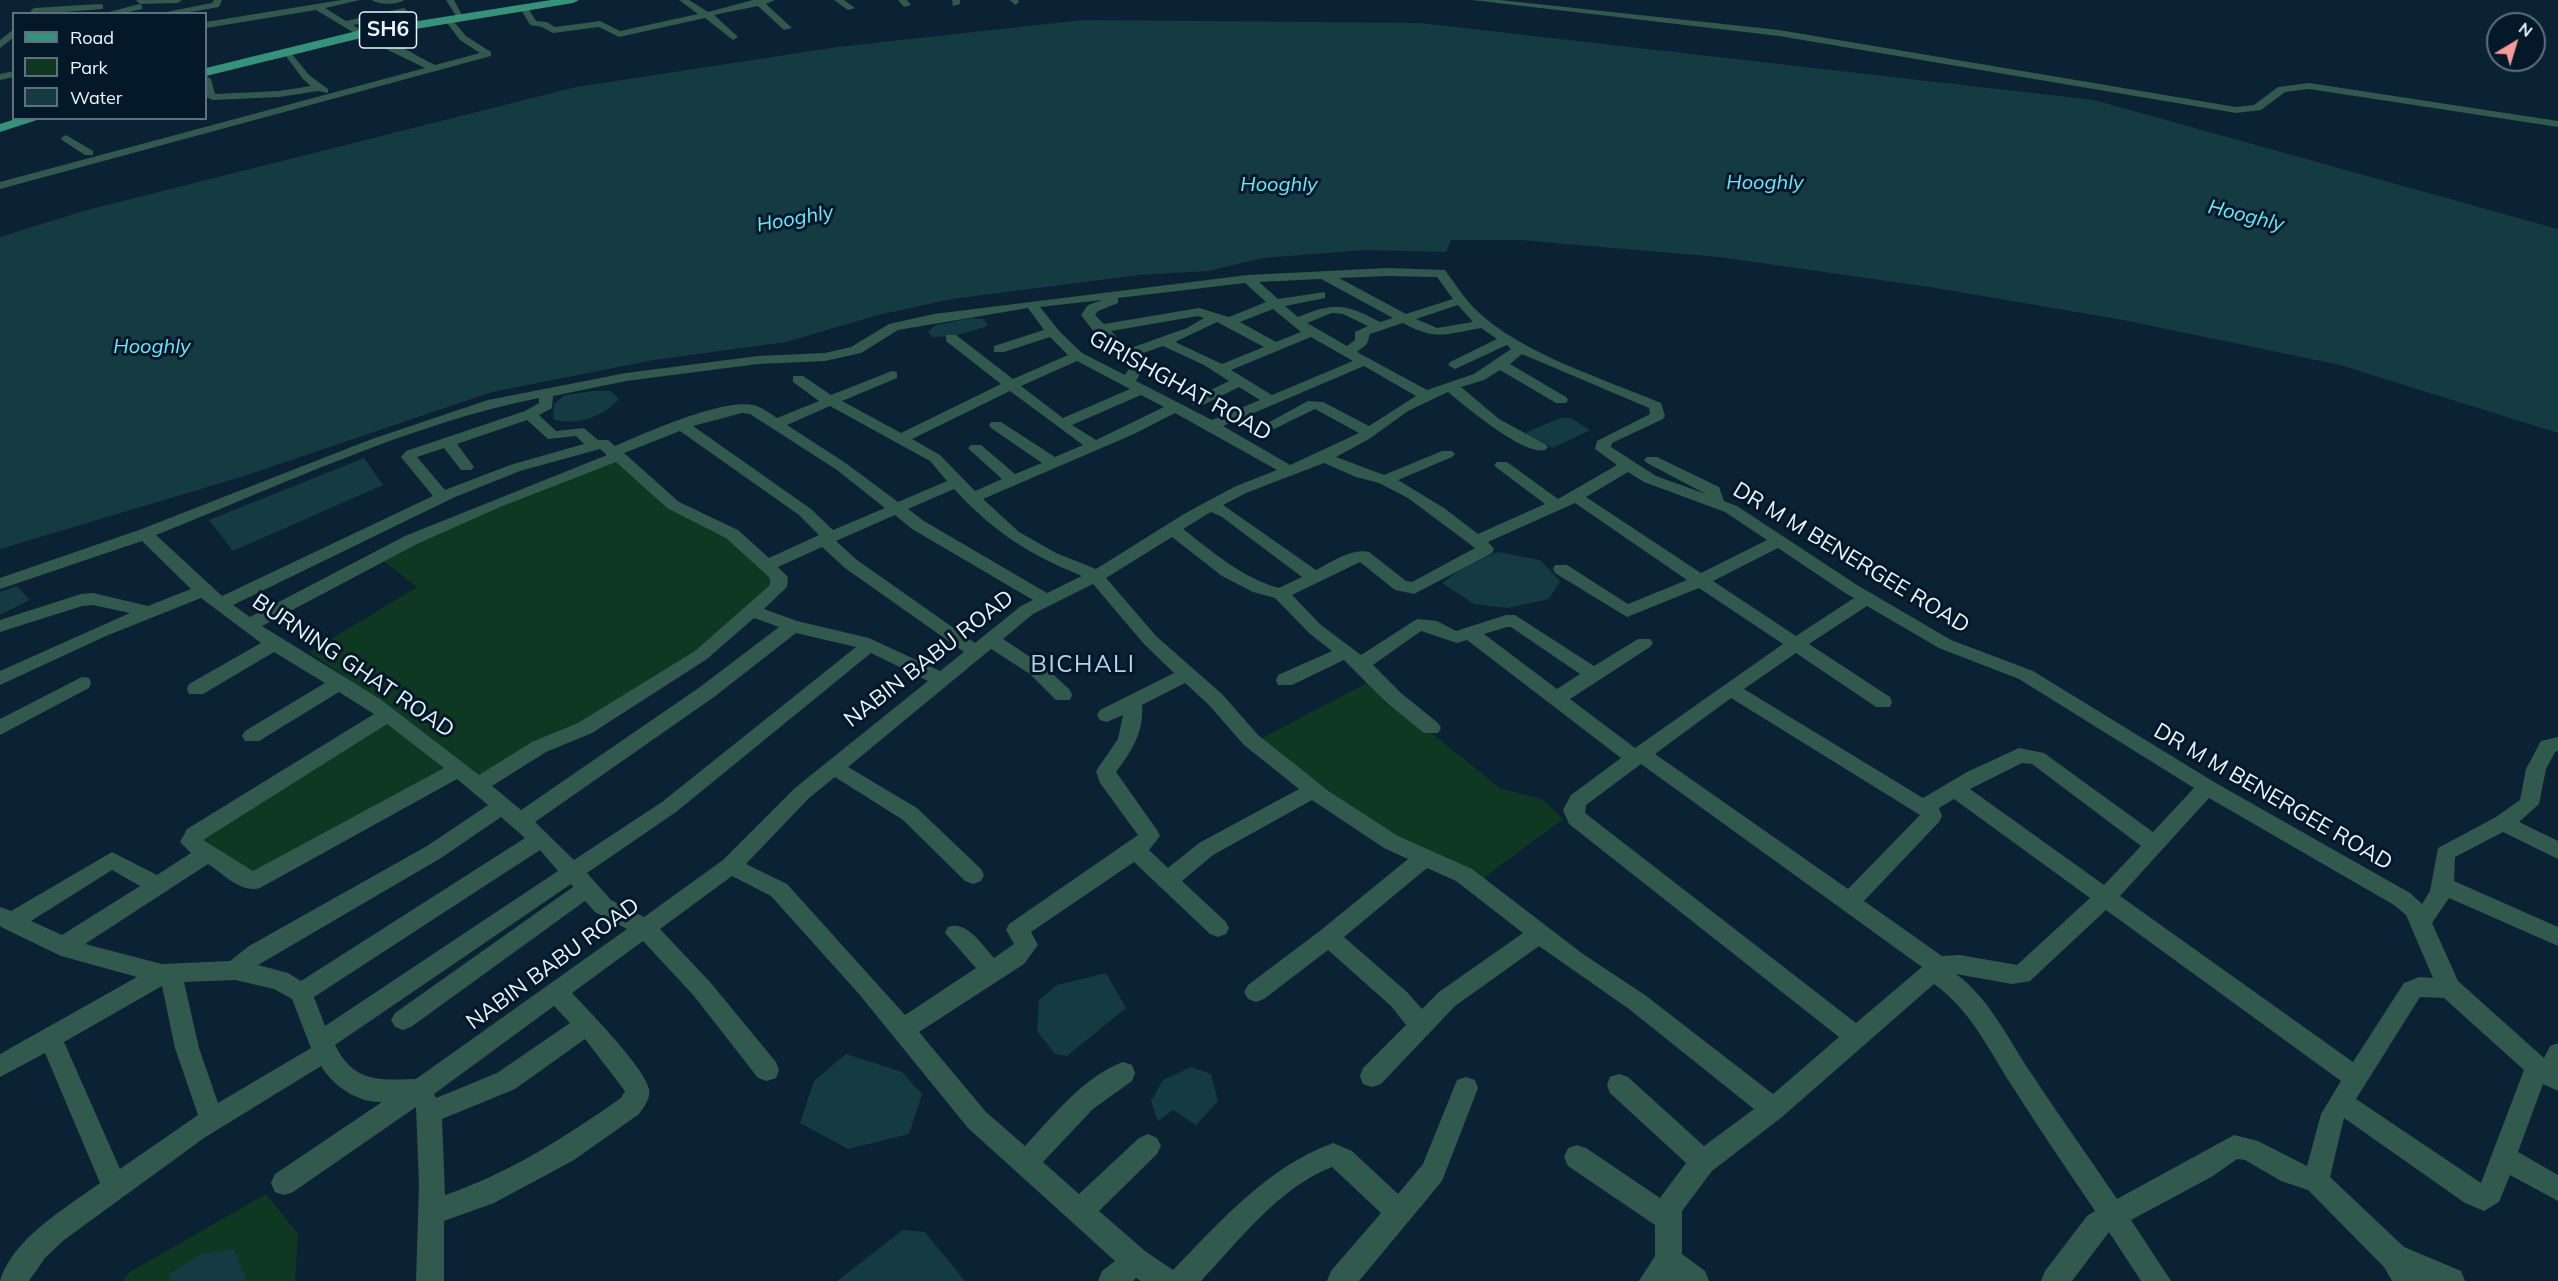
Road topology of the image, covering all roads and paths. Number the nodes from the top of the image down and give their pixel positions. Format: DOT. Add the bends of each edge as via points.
graph roads {
  1 [pos="47,0"];
  2 [pos="178,0"];
  3 [pos="218,0"];
  4 [pos="271,0"];
  5 [pos="356,0"];
  6 [pos="376,0"];
  7 [pos="400,0"];
  8 [pos="450,0"];
  9 [pos="573,0"];
  10 [pos="683,0"];
  11 [pos="771,0"];
  12 [pos="838,0"];
  13 [pos="1476,0"];
  14 [pos="758,1"];
  15 [pos="140,6"];
  16 [pos="317,7"];
  17 [pos="524,8"];
  18 [pos="851,8"];
  19 [pos="103,10"];
  20 [pos="33,12"];
  21 [pos="172,12"];
  22 [pos="280,13"];
  23 [pos="708,15"];
  24 [pos="455,18"];
  25 [pos="345,24"];
  26 [pos="418,25"];
  27 [pos="207,26"];
  28 [pos="787,28"];
  29 [pos="12,34"];
  30 [pos="365,34"];
  31 [pos="734,37"];
  32 [pos="0,45"];
  33 [pos="287,51"];
  34 [pos="435,69"];
  35 [pos="207,73"];
  36 [pos="207,84"];
  37 [pos="319,88"];
  38 [pos="330,96"];
  39 [pos="29,120"];
  40 [pos="187,124"];
  41 [pos="2558,124"];
  42 [pos="0,128"];
  43 [pos="66,138"];
  44 [pos="89,153"];
  45 [pos="0,184"];
  46 [pos="1325,276"];
  47 [pos="1248,279"];
  48 [pos="1192,286"];
  49 [pos="1131,293"];
  50 [pos="1320,295"];
  51 [pos="1462,300"];
  52 [pos="1031,304"];
  53 [pos="1273,304"];
  54 [pos="1199,312"];
  55 [pos="1404,319"];
  56 [pos="1222,320"];
  57 [pos="1296,323"];
  58 [pos="1484,324"];
  59 [pos="1380,327"];
  60 [pos="1099,328"];
  61 [pos="1053,332"];
  62 [pos="1312,332"];
  63 [pos="951,338"];
  64 [pos="1163,341"];
  65 [pos="1513,344"];
  66 [pos="1275,346"];
  67 [pos="999,349"];
  68 [pos="1347,353"];
  69 [pos="1128,354"];
  70 [pos="1077,356"];
  71 [pos="1362,362"];
  72 [pos="1500,364"];
  73 [pos="1455,365"];
  74 [pos="1221,369"];
  75 [pos="892,375"];
  76 [pos="798,378"];
  77 [pos="1239,381"];
  78 [pos="1012,386"];
  79 [pos="1450,386"];
  80 [pos="1134,387"];
  81 [pos="545,392"];
  82 [pos="1426,396"];
  83 [pos="829,400"];
  84 [pos="1561,400"];
  85 [pos="1271,401"];
  86 [pos="1198,402"];
  87 [pos="1175,407"];
  88 [pos="530,414"];
  89 [pos="1061,424"];
  90 [pos="682,425"];
  91 [pos="774,425"];
  92 [pos="996,425"];
  93 [pos="493,426"];
  94 [pos="1211,426"];
  95 [pos="1269,426"];
  96 [pos="1369,432"];
  97 [pos="901,439"];
  98 [pos="447,441"];
  99 [pos="502,441"];
  100 [pos="594,445"];
  101 [pos="1094,445"];
  102 [pos="1540,447"];
  103 [pos="976,448"];
  104 [pos="616,454"];
  105 [pos="1447,454"];
  106 [pos="1324,458"];
  107 [pos="1652,460"];
  108 [pos="1053,463"];
  109 [pos="1502,465"];
  110 [pos="1628,465"];
  111 [pos="466,467"];
  112 [pos="1290,471"];
  113 [pos="1385,480"];
  114 [pos="1013,481"];
  115 [pos="957,482"];
  116 [pos="1577,496"];
  117 [pos="442,498"];
  118 [pos="972,498"];
  119 [pos="1555,504"];
  120 [pos="1717,504"];
  121 [pos="1212,506"];
  122 [pos="895,510"];
  123 [pos="1172,529"];
  124 [pos="145,534"];
  125 [pos="827,538"];
  126 [pos="1477,541"];
  127 [pos="1779,541"];
  128 [pos="768,565"];
  129 [pos="1561,569"];
  130 [pos="1095,575"];
  131 [pos="1314,577"];
  132 [pos="1699,581"];
  133 [pos="0,585"];
  134 [pos="204,590"];
  135 [pos="1281,594"];
  136 [pos="1866,598"];
  137 [pos="1046,600"];
  138 [pos="220,604"];
  139 [pos="752,611"];
  140 [pos="149,612"];
  141 [pos="0,626"];
  142 [pos="249,626"];
  143 [pos="794,626"];
  144 [pos="1470,633"];
  145 [pos="1644,643"];
  146 [pos="274,644"];
  147 [pos="870,645"];
  148 [pos="983,646"];
  149 [pos="1795,646"];
  150 [pos="1345,652"];
  151 [pos="1361,664"];
  152 [pos="1187,674"];
  153 [pos="1593,674"];
  154 [pos="0,679"];
  155 [pos="942,680"];
  156 [pos="1285,680"];
  157 [pos="82,683"];
  158 [pos="338,684"];
  159 [pos="196,689"];
  160 [pos="1730,689"];
  161 [pos="1063,695"];
  162 [pos="1555,699"];
  163 [pos="1132,702"];
  164 [pos="1883,702"];
  165 [pos="387,715"];
  166 [pos="1107,715"];
  167 [pos="0,728"];
  168 [pos="1431,728"];
  169 [pos="252,736"];
  170 [pos="2558,744"];
  171 [pos="1638,756"];
  172 [pos="833,767"];
  173 [pos="459,769"];
  174 [pos="478,785"];
  175 [pos="2207,787"];
  176 [pos="1955,789"];
  177 [pos="1313,790"];
  178 [pos="502,806"];
  179 [pos="1924,807"];
  180 [pos="520,821"];
  181 [pos="2503,823"];
  182 [pos="541,838"];
  183 [pos="2156,844"];
  184 [pos="1135,850"];
  185 [pos="2558,851"];
  186 [pos="207,854"];
  187 [pos="1425,857"];
  188 [pos="731,866"];
  189 [pos="973,875"];
  190 [pos="580,880"];
  191 [pos="1166,881"];
  192 [pos="157,885"];
  193 [pos="2444,886"];
  194 [pos="2105,898"];
  195 [pos="1849,902"];
  196 [pos="5,919"];
  197 [pos="2420,921"];
  198 [pos="645,928"];
  199 [pos="1218,928"];
  200 [pos="956,933"];
  201 [pos="1539,934"];
  202 [pos="1329,937"];
  203 [pos="2558,937"];
  204 [pos="63,946"];
  205 [pos="1936,968"];
  206 [pos="235,970"];
  207 [pos="992,970"];
  208 [pos="166,974"];
  209 [pos="2449,988"];
  210 [pos="556,992"];
  211 [pos="1256,992"];
  212 [pos="301,993"];
  213 [pos="403,1020"];
  214 [pos="587,1025"];
  215 [pos="1421,1026"];
  216 [pos="902,1030"];
  217 [pos="1857,1037"];
  218 [pos="51,1038"];
  219 [pos="323,1046"];
  220 [pos="0,1066"];
  221 [pos="2551,1069"];
  222 [pos="766,1070"];
  223 [pos="1123,1073"];
  224 [pos="1372,1076"];
  225 [pos="2356,1078"];
  226 [pos="1619,1085"];
  227 [pos="1466,1088"];
  228 [pos="420,1090"];
  229 [pos="2341,1102"];
  230 [pos="1773,1109"];
  231 [pos="429,1113"];
  232 [pos="212,1119"];
  233 [pos="1148,1146"];
  234 [pos="1577,1156"];
  235 [pos="2502,1156"];
  236 [pos="1703,1162"];
  237 [pos="1026,1163"];
  238 [pos="2316,1181"];
  239 [pos="284,1183"];
  240 [pos="116,1189"];
  241 [pos="2558,1189"];
  242 [pos="1080,1211"];
  243 [pos="1399,1212"];
  244 [pos="431,1214"];
  245 [pos="2112,1215"];
  246 [pos="1669,1220"];
  247 [pos="2394,1257"];
  248 [pos="1135,1261"];
  249 [pos="1661,1270"];
  250 [pos="13,1281"];
  251 [pos="430,1281"];
  252 [pos="1112,1281"];
  253 [pos="1165,1281"];
  254 [pos="1182,1281"];
  255 [pos="1341,1281"];
  256 [pos="1695,1281"];
  257 [pos="2055,1281"];
  258 [pos="2157,1281"];
  259 [pos="2406,1281"];
  260 [pos="2451,1281"];
  1 -- 20 [label="street"];
  2 -- 15 [label="street"];
  3 -- 21 [label="street" via="216,5"];
  4 -- 22 [label="street"];
  5 -- 16 [label="street"];
  6 -- 7 [label="street"];
  8 -- 24 [label="street"];
  9 -- 17 [label="main road, SH6"];
  10 -- 23 [label="street"];
  11 -- 14 [label="street"];
  12 -- 18 [label="street"];
  13 -- 41 [label="street" via="1779,33 2236,110 2257,108 2282,89 2308,86"];
  14 -- 23 [label="street"];
  14 -- 28 [label="street"];
  15 -- 19 [label="street"];
  16 -- 22 [label="street"];
  16 -- 25 [label="street"];
  17 -- 23 [label="street" via="533,23 552,30 600,24 619,34"];
  17 -- 24 [label="main road, SH6"];
  19 -- 20 [label="street"];
  22 -- 27 [label="street"];
  23 -- 31 [label="street"];
  24 -- 26 [label="main road, SH6"];
  24 -- 34 [label="street" via="463,38 488,54"];
  25 -- 26 [label="street" via="404,11"];
  25 -- 30 [label="street"];
  26 -- 30 [label="main road, SH6"];
  29 -- 32 [label="street"];
  30 -- 33 [label="main road, SH6"];
  30 -- 34 [label="street"];
  33 -- 35 [label="main road, SH6"];
  33 -- 37 [label="street"];
  34 -- 38 [label="street"];
  36 -- 37 [label="street" via="208,94 213,97"];
  37 -- 38 [label="street"];
  38 -- 45 [label="street"];
  39 -- 42 [label="main road"];
  40 -- 44 [label="street"];
  43 -- 44 [label="street"];
  44 -- 45 [label="street"];
  46 -- 47 [label="street"];
  46 -- 51 [label="street, DR M M BENERGEE ROAD" via="1441,273"];
  46 -- 55 [label="street"];
  47 -- 48 [label="street"];
  47 -- 53 [label="street"];
  48 -- 49 [label="street"];
  48 -- 54 [label="street"];
  49 -- 52 [label="street"];
  49 -- 60 [label="street" via="1089,312"];
  50 -- 53 [label="street"];
  51 -- 55 [label="street"];
  51 -- 58 [label="street, DR M M BENERGEE ROAD"];
  52 -- 61 [label="street, GIRISHGHAT ROAD"];
  52 -- 81 [label="street" via="894,327 856,350 825,357 758,360"];
  53 -- 56 [label="street"];
  53 -- 57 [label="street"];
  54 -- 56 [label="street"];
  54 -- 60 [label="street"];
  55 -- 58 [label="street" via="1433,332"];
  55 -- 59 [label="street"];
  56 -- 64 [label="street"];
  56 -- 66 [label="street"];
  57 -- 59 [label="street" via="1331,308 1342,308"];
  57 -- 62 [label="street"];
  58 -- 65 [label="street, DR M M BENERGEE ROAD"];
  59 -- 68 [label="street" via="1362,333 1362,341"];
  60 -- 69 [label="street"];
  61 -- 67 [label="street"];
  61 -- 70 [label="street, GIRISHGHAT ROAD"];
  62 -- 66 [label="street"];
  62 -- 68 [label="street"];
  63 -- 78 [label="street"];
  64 -- 69 [label="street"];
  64 -- 74 [label="street"];
  65 -- 72 [label="street, NABIN BABU ROAD"];
  65 -- 73 [label="street"];
  65 -- 110 [label="street, DR M M BENERGEE ROAD" via="1656,406 1658,416 1605,441 1603,449"];
  66 -- 74 [label="street"];
  68 -- 71 [label="street"];
  69 -- 80 [label="street" via="1137,366"];
  70 -- 78 [label="street"];
  70 -- 80 [label="street, GIRISHGHAT ROAD"];
  71 -- 82 [label="street"];
  71 -- 85 [label="street"];
  72 -- 79 [label="street, NABIN BABU ROAD" via="1479,377"];
  72 -- 84 [label="street"];
  74 -- 77 [label="street"];
  75 -- 83 [label="street"];
  76 -- 83 [label="street"];
  77 -- 85 [label="street"];
  77 -- 86 [label="street"];
  78 -- 89 [label="street"];
  78 -- 97 [label="street"];
  79 -- 82 [label="street, NABIN BABU ROAD"];
  79 -- 102 [label="street" via="1494,422"];
  80 -- 87 [label="street, GIRISHGHAT ROAD"];
  80 -- 89 [label="street"];
  81 -- 88 [label="street" via="547,405"];
  81 -- 124 [label="street" via="486,405 377,442"];
  82 -- 96 [label="street, NABIN BABU ROAD"];
  83 -- 91 [label="street"];
  83 -- 97 [label="street"];
  85 -- 94 [label="street"];
  87 -- 94 [label="street, GIRISHGHAT ROAD"];
  87 -- 101 [label="street"];
  88 -- 93 [label="street"];
  88 -- 100 [label="street" via="553,436 579,431"];
  89 -- 101 [label="street"];
  90 -- 91 [label="street" via="747,408"];
  90 -- 104 [label="street"];
  90 -- 125 [label="street" via="805,512"];
  91 -- 122 [label="street" via="842,467"];
  92 -- 108 [label="street"];
  93 -- 98 [label="street"];
  93 -- 99 [label="street"];
  94 -- 112 [label="street, GIRISHGHAT ROAD"];
  95 -- 96 [label="street" via="1308,405 1318,405"];
  96 -- 106 [label="street, NABIN BABU ROAD"];
  97 -- 115 [label="street" via="935,458"];
  98 -- 111 [label="street"];
  98 -- 117 [label="street" via="409,457"];
  100 -- 104 [label="street" via="603,442"];
  100 -- 117 [label="street" via="515,468"];
  101 -- 108 [label="street"];
  103 -- 114 [label="street"];
  104 -- 128 [label="street" via="673,505 732,534"];
  104 -- 142 [label="street" via="411,540"];
  105 -- 113 [label="street"];
  106 -- 112 [label="street, NABIN BABU ROAD"];
  106 -- 113 [label="street"];
  107 -- 120 [label="street" via="1713,490"];
  108 -- 114 [label="street"];
  109 -- 119 [label="street"];
  110 -- 116 [label="street"];
  110 -- 120 [label="street, DR M M BENERGEE ROAD" via="1650,479"];
  112 -- 121 [label="street, NABIN BABU ROAD" via="1240,490"];
  113 -- 126 [label="street" via="1438,511"];
  114 -- 118 [label="street"];
  115 -- 118 [label="street"];
  115 -- 122 [label="street"];
  116 -- 119 [label="street"];
  116 -- 132 [label="street"];
  117 -- 138 [label="street"];
  118 -- 130 [label="street" via="1013,536 1050,557"];
  119 -- 126 [label="street"];
  120 -- 127 [label="street, DR M M BENERGEE ROAD"];
  121 -- 123 [label="street, NABIN BABU ROAD"];
  121 -- 131 [label="street"];
  122 -- 125 [label="street"];
  122 -- 137 [label="street"];
  123 -- 130 [label="street, NABIN BABU ROAD" via="1118,565"];
  123 -- 135 [label="street" via="1228,572"];
  124 -- 133 [label="street"];
  124 -- 134 [label="street, BURNING GHAT ROAD"];
  125 -- 128 [label="street"];
  125 -- 148 [label="street" via="851,564"];
  126 -- 131 [label="street" via="1485,547 1484,551 1414,588 1401,586 1363,556 1353,557"];
  127 -- 132 [label="street"];
  127 -- 136 [label="street, DR M M BENERGEE ROAD"];
  128 -- 139 [label="street" via="779,577 778,587"];
  129 -- 132 [label="street" via="1627,611"];
  130 -- 137 [label="street, NABIN BABU ROAD"];
  130 -- 152 [label="street" via="1150,640"];
  131 -- 135 [label="street"];
  132 -- 149 [label="street"];
  134 -- 138 [label="street, BURNING GHAT ROAD"];
  134 -- 140 [label="street"];
  135 -- 150 [label="street" via="1315,629"];
  136 -- 149 [label="street"];
  136 -- 175 [label="street, DR M M BENERGEE ROAD" via="1945,644 2026,675"];
  137 -- 148 [label="street, NABIN BABU ROAD" via="1027,610"];
  138 -- 142 [label="street, BURNING GHAT ROAD"];
  139 -- 143 [label="street"];
  139 -- 174 [label="street" via="701,655 585,728 539,747"];
  140 -- 141 [label="street" via="93,599 81,600"];
  140 -- 154 [label="street"];
  142 -- 146 [label="street, BURNING GHAT ROAD"];
  143 -- 147 [label="street"];
  143 -- 180 [label="street" via="707,692"];
  144 -- 151 [label="street" via="1449,636 1431,625 1417,625"];
  144 -- 153 [label="street" via="1515,621"];
  144 -- 162 [label="street"];
  145 -- 153 [label="street"];
  146 -- 158 [label="street, BURNING GHAT ROAD"];
  146 -- 159 [label="street"];
  147 -- 155 [label="street"];
  147 -- 190 [label="street"];
  148 -- 155 [label="street, NABIN BABU ROAD"];
  148 -- 161 [label="street" via="1037,670"];
  149 -- 160 [label="street"];
  149 -- 164 [label="street"];
  150 -- 151 [label="street"];
  150 -- 156 [label="street"];
  151 -- 168 [label="street"];
  152 -- 163 [label="street"];
  152 -- 177 [label="street" via="1251,740"];
  153 -- 162 [label="street"];
  155 -- 172 [label="street, NABIN BABU ROAD"];
  157 -- 167 [label="street"];
  158 -- 165 [label="street, BURNING GHAT ROAD"];
  158 -- 169 [label="street"];
  160 -- 171 [label="street"];
  160 -- 179 [label="street"];
  162 -- 171 [label="street"];
  163 -- 166 [label="street"];
  163 -- 184 [label="street" via="1135,722 1106,771 1107,778 1150,836"];
  165 -- 173 [label="street, BURNING GHAT ROAD"];
  165 -- 186 [label="street" via="194,835 189,842"];
  170 -- 181 [label="street" via="2548,746 2536,769 2529,804"];
  171 -- 195 [label="street"];
  171 -- 217 [label="street" via="1578,800 1573,810 1576,818"];
  172 -- 188 [label="street, NABIN BABU ROAD"];
  172 -- 189 [label="street" via="910,814"];
  173 -- 174 [label="street, BURNING GHAT ROAD"];
  173 -- 186 [label="street" via="258,880 247,881"];
  174 -- 178 [label="street, BURNING GHAT ROAD"];
  175 -- 183 [label="street"];
  175 -- 197 [label="street, DR M M BENERGEE ROAD" via="2402,899"];
  176 -- 179 [label="street"];
  176 -- 183 [label="street" via="2019,755 2037,758"];
  176 -- 194 [label="street"];
  177 -- 187 [label="street" via="1391,842"];
  177 -- 191 [label="street" via="1206,849"];
  178 -- 180 [label="street, BURNING GHAT ROAD"];
  178 -- 206 [label="street" via="434,852 257,953"];
  179 -- 195 [label="street" via="1932,816"];
  180 -- 182 [label="street, BURNING GHAT ROAD"];
  181 -- 185 [label="street"];
  181 -- 193 [label="street" via="2445,854"];
  182 -- 190 [label="street, BURNING GHAT ROAD"];
  182 -- 212 [label="street"];
  183 -- 194 [label="street"];
  184 -- 191 [label="street"];
  184 -- 207 [label="street" via="1017,930 1027,945 1016,957"];
  186 -- 192 [label="street"];
  187 -- 201 [label="street" via="1464,875"];
  187 -- 202 [label="street"];
  188 -- 198 [label="street, NABIN BABU ROAD"];
  188 -- 216 [label="street" via="779,890"];
  190 -- 198 [label="street, BURNING GHAT ROAD" via="603,906"];
  190 -- 213 [label="street"];
  190 -- 219 [label="street"];
  191 -- 199 [label="street"];
  192 -- 196 [label="street" via="112,861"];
  192 -- 204 [label="street"];
  193 -- 197 [label="street" via="2433,908"];
  193 -- 203 [label="street"];
  194 -- 205 [label="street" via="2022,974 1999,974 1949,963"];
  194 -- 225 [label="street"];
  195 -- 205 [label="street"];
  196 -- 204 [label="street"];
  197 -- 209 [label="street, DR M M BENERGEE ROAD"];
  198 -- 210 [label="street, NABIN BABU ROAD"];
  198 -- 222 [label="street, BURNING GHAT ROAD" via="702,989"];
  200 -- 207 [label="street"];
  201 -- 215 [label="street" via="1447,999"];
  201 -- 230 [label="street" via="1637,1002"];
  202 -- 211 [label="street"];
  202 -- 215 [label="street" via="1399,999"];
  204 -- 208 [label="street"];
  205 -- 217 [label="street"];
  205 -- 245 [label="street" via="1986,1021"];
  206 -- 208 [label="street"];
  206 -- 212 [label="street" via="280,980"];
  207 -- 216 [label="street"];
  208 -- 218 [label="street"];
  208 -- 232 [label="street"];
  209 -- 221 [label="street"];
  209 -- 225 [label="street" via="2412,990"];
  210 -- 214 [label="street"];
  210 -- 228 [label="street, NABIN BABU ROAD"];
  212 -- 219 [label="street"];
  214 -- 231 [label="street" via="506,1081"];
  214 -- 244 [label="street" via="637,1088 630,1106 565,1152 485,1194"];
  215 -- 224 [label="street"];
  216 -- 237 [label="street" via="977,1120"];
  217 -- 230 [label="street"];
  218 -- 220 [label="street"];
  218 -- 240 [label="street"];
  219 -- 228 [label="street" via="337,1071 357,1085 376,1091"];
  219 -- 232 [label="street"];
  221 -- 235 [label="street"];
  223 -- 237 [label="street" via="1084,1101"];
  225 -- 229 [label="street"];
  226 -- 236 [label="street"];
  227 -- 243 [label="street" via="1433,1172"];
  228 -- 231 [label="street"];
  228 -- 239 [label="street, NABIN BABU ROAD"];
  229 -- 235 [label="street" via="2484,1198 2490,1193"];
  229 -- 238 [label="street" via="2332,1114"];
  230 -- 236 [label="street"];
  231 -- 244 [label="street"];
  232 -- 240 [label="street"];
  233 -- 242 [label="street"];
  234 -- 246 [label="street"];
  235 -- 241 [label="street"];
  236 -- 246 [label="street" via="1669,1207"];
  237 -- 242 [label="street"];
  238 -- 245 [label="street" via="2290,1172 2249,1149 2234,1147"];
  238 -- 247 [label="street"];
  240 -- 250 [label="street" via="56,1231"];
  242 -- 248 [label="street"];
  243 -- 254 [label="street" via="1343,1160 1333,1155 1314,1160 1264,1197"];
  243 -- 255 [label="street"];
  244 -- 251 [label="street"];
  245 -- 257 [label="street" via="2096,1225"];
  245 -- 258 [label="street"];
  246 -- 249 [label="street"];
  247 -- 259 [label="street"];
  247 -- 260 [label="street"];
  248 -- 252 [label="street"];
  248 -- 253 [label="street"];
  249 -- 256 [label="street"];
}
